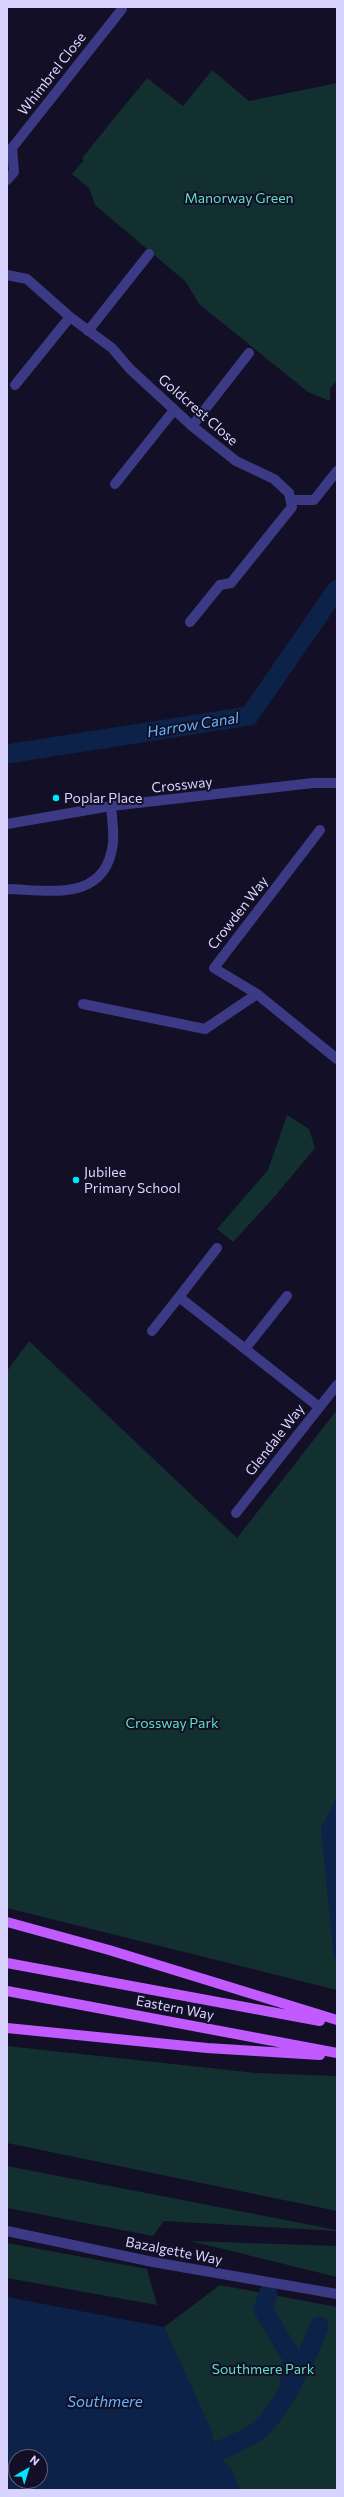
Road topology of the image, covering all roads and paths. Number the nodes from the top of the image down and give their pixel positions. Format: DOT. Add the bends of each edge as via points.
graph roads {
  1 [pos="122,9"];
  2 [pos="7,180"];
  3 [pos="149,254"];
  4 [pos="7,275"];
  5 [pos="70,317"];
  6 [pos="88,331"];
  7 [pos="249,352"];
  8 [pos="15,385"];
  9 [pos="174,410"];
  10 [pos="192,426"];
  11 [pos="337,471"];
  12 [pos="115,484"];
  13 [pos="291,500"];
  14 [pos="190,622"];
  15 [pos="337,782"];
  16 [pos="111,806"];
  17 [pos="7,824"];
  18 [pos="320,830"];
  19 [pos="7,889"];
  20 [pos="257,994"];
  21 [pos="83,1004"];
  22 [pos="337,1058"];
  23 [pos="217,1248"];
  24 [pos="287,1296"];
  25 [pos="180,1297"];
  26 [pos="152,1331"];
  27 [pos="245,1349"];
  28 [pos="337,1385"];
  29 [pos="319,1407"];
  30 [pos="236,1513"];
  31 [pos="7,1922"];
  32 [pos="7,1963"];
  33 [pos="7,1991"];
  34 [pos="337,2020"];
  35 [pos="337,2024"];
  36 [pos="7,2028"];
  37 [pos="337,2053"];
  38 [pos="337,2056"];
  39 [pos="7,2231"];
  40 [pos="337,2294"];
  1 -- 2 [label="street, Whimbrel Close" via="12,148 14,172"];
  3 -- 6 [label="street"];
  4 -- 5 [label="street, Goldcrest Close" via="27,279"];
  5 -- 6 [label="street, Goldcrest Close"];
  5 -- 8 [label="street"];
  6 -- 9 [label="street, Goldcrest Close" via="112,348 130,369"];
  7 -- 10 [label="street"];
  9 -- 10 [label="street, Goldcrest Close"];
  9 -- 12 [label="street"];
  10 -- 13 [label="street, Goldcrest Close" via="236,461 274,479 289,493"];
  11 -- 13 [label="street" via="314,500"];
  13 -- 14 [label="street" via="292,506 231,583 220,585"];
  15 -- 16 [label="street, Crossway"];
  16 -- 17 [label="street, Crossway"];
  16 -- 19 [label="street" via="113,844 104,870 91,884 72,891"];
  18 -- 20 [label="street, Crowden Way" via="214,968"];
  20 -- 21 [label="street" via="205,1029"];
  20 -- 22 [label="street, Crowden Way"];
  23 -- 25 [label="street"];
  24 -- 27 [label="street"];
  25 -- 26 [label="street"];
  25 -- 27 [label="street"];
  27 -- 29 [label="street"];
  28 -- 29 [label="street, Glendale Way"];
  29 -- 30 [label="street, Glendale Way"];
  31 -- 34 [label="main road" via="109,1950"];
  32 -- 35 [label="main road, Eastern Way"];
  33 -- 37 [label="main road, Eastern Way"];
  36 -- 38 [label="main road" via="206,2048"];
  39 -- 40 [label="street, Bazalgette Way" via="153,2262"];
}
